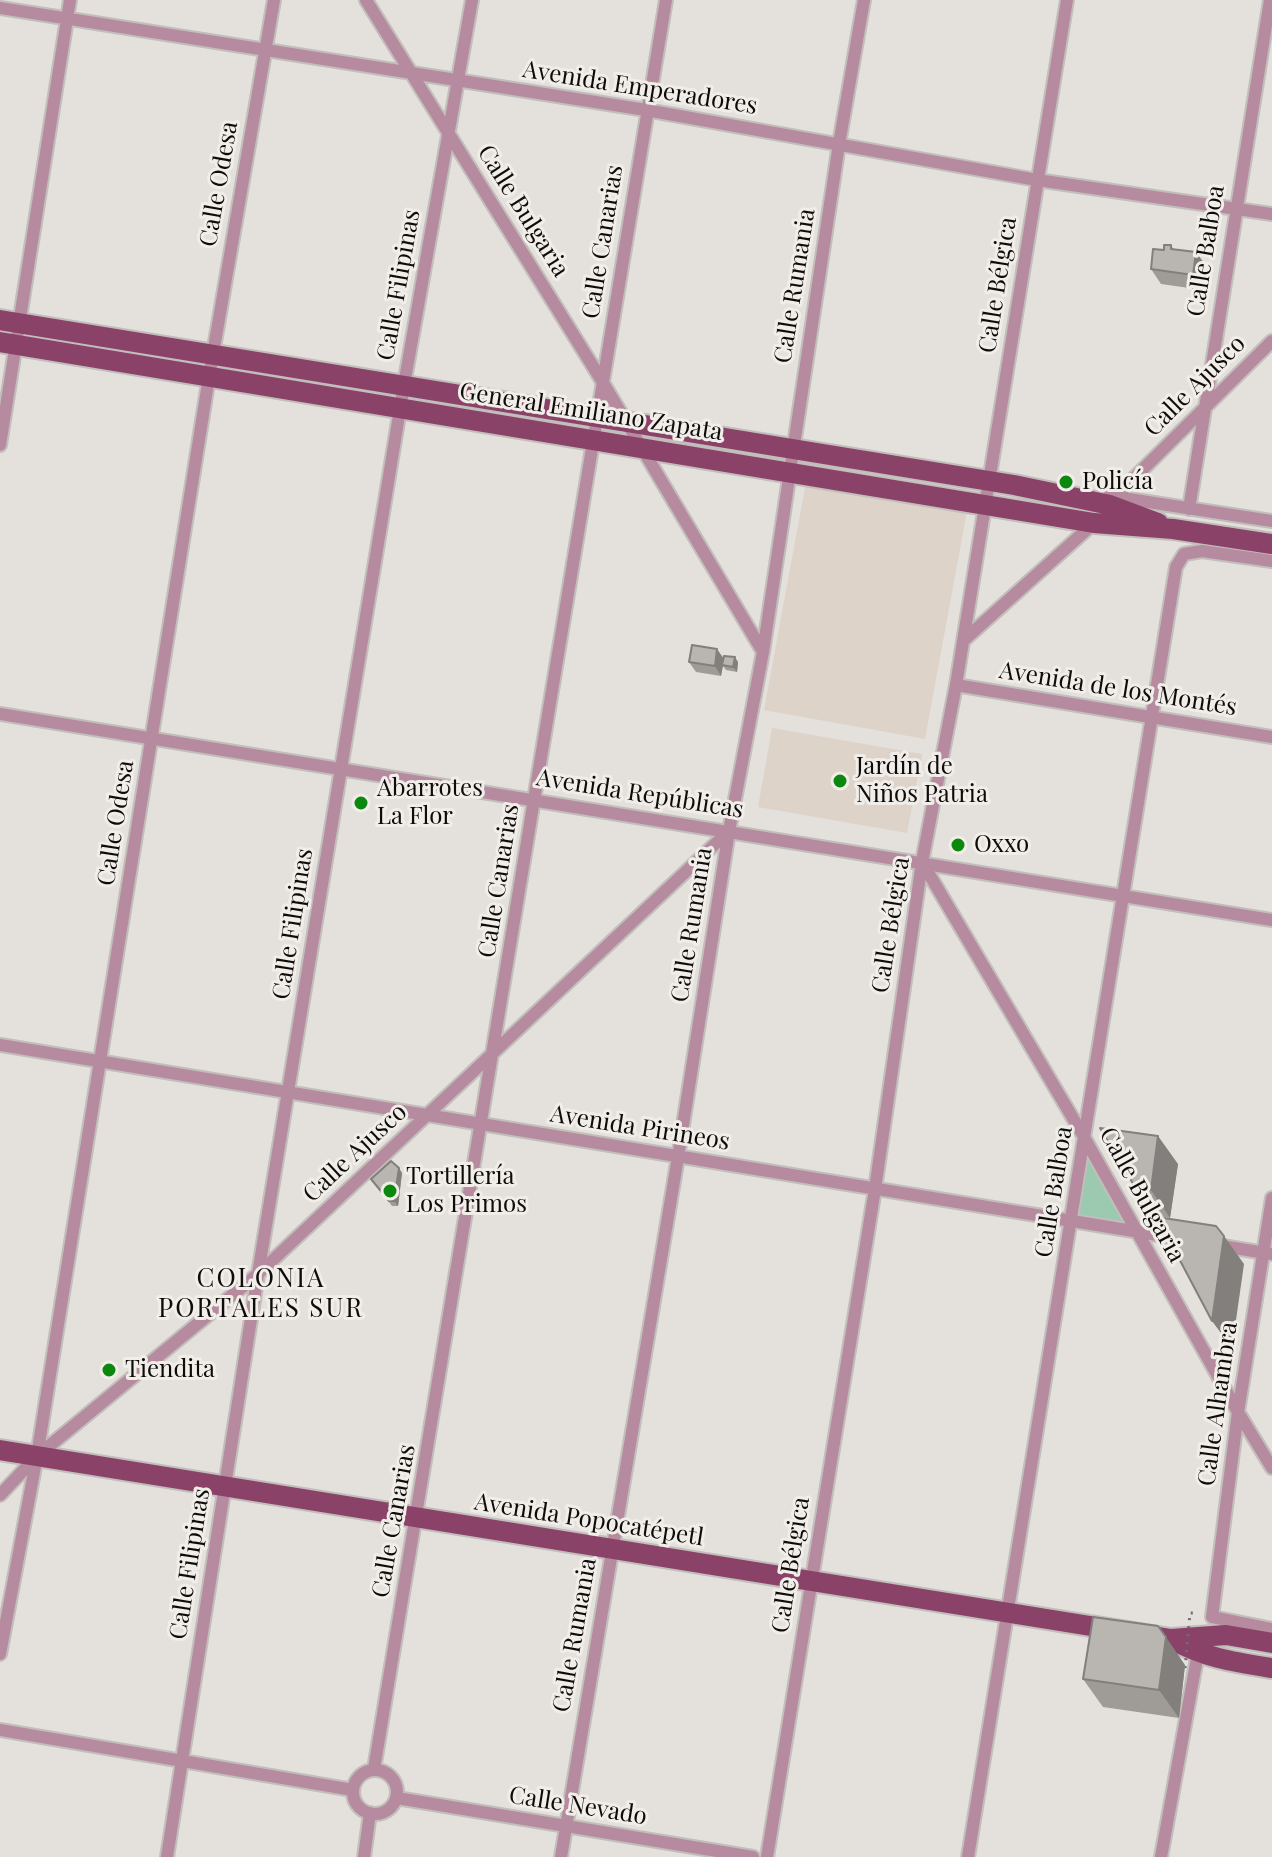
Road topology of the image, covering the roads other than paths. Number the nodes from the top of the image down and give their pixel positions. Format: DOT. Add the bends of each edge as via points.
graph roads {
  1 [pos="70,0"];
  2 [pos="274,0"];
  3 [pos="366,0"];
  4 [pos="472,0"];
  5 [pos="666,0"];
  6 [pos="864,0"];
  7 [pos="1067,0"];
  8 [pos="1270,0"];
  9 [pos="0,8"];
  10 [pos="67,19"];
  11 [pos="264,51"];
  12 [pos="411,74"];
  13 [pos="459,82"];
  14 [pos="646,110"];
  15 [pos="448,132"];
  16 [pos="839,144"];
  17 [pos="1037,180"];
  18 [pos="1235,207"];
  19 [pos="1272,214"];
  20 [pos="9,321"];
  21 [pos="1272,341"];
  22 [pos="8,343"];
  23 [pos="213,354"];
  24 [pos="209,377"];
  25 [pos="602,381"];
  26 [pos="404,385"];
  27 [pos="400,407"];
  28 [pos="1205,407"];
  29 [pos="596,415"];
  30 [pos="627,421"];
  31 [pos="592,439"];
  32 [pos="0,445"];
  33 [pos="643,447"];
  34 [pos="792,449"];
  35 [pos="789,471"];
  36 [pos="989,481"];
  37 [pos="1072,495"];
  38 [pos="1115,497"];
  39 [pos="986,504"];
  40 [pos="1189,509"];
  41 [pos="1272,521"];
  42 [pos="1094,523"];
  43 [pos="1173,529"];
  44 [pos="1272,544"];
  45 [pos="1272,561"];
  46 [pos="963,641"];
  47 [pos="763,652"];
  48 [pos="956,685"];
  49 [pos="0,714"];
  50 [pos="1153,717"];
  51 [pos="1272,737"];
  52 [pos="152,739"];
  53 [pos="341,769"];
  54 [pos="534,799"];
  55 [pos="729,831"];
  56 [pos="922,862"];
  57 [pos="1124,897"];
  58 [pos="1272,920"];
  59 [pos="0,1045"];
  60 [pos="494,1053"];
  61 [pos="100,1062"];
  62 [pos="288,1093"];
  63 [pos="427,1116"];
  64 [pos="482,1124"];
  65 [pos="1084,1137"];
  66 [pos="678,1157"];
  67 [pos="875,1189"];
  68 [pos="1272,1198"];
  69 [pos="1071,1221"];
  70 [pos="1137,1232"];
  71 [pos="1268,1254"];
  72 [pos="258,1274"];
  73 [pos="1238,1412"];
  74 [pos="0,1450"];
  75 [pos="37,1456"];
  76 [pos="1272,1468"];
  77 [pos="225,1487"];
  78 [pos="0,1495"];
  79 [pos="417,1518"];
  80 [pos="612,1550"];
  81 [pos="811,1582"];
  82 [pos="1008,1614"];
  83 [pos="1272,1629"];
  84 [pos="1272,1643"];
  85 [pos="1199,1645"];
  86 [pos="0,1654"];
  87 [pos="1272,1668"];
  88 [pos="0,1730"];
  89 [pos="182,1760"];
  90 [pos="374,1769"];
  91 [pos="353,1790"];
  92 [pos="397,1798"];
  93 [pos="370,1813"];
  94 [pos="565,1826"];
  95 [pos="167,1857"];
  96 [pos="364,1857"];
  97 [pos="561,1857"];
  98 [pos="753,1857"];
  99 [pos="767,1857"];
  100 [pos="968,1857"];
  101 [pos="1161,1857"];
  1 -- 10 [label="street"];
  2 -- 11 [label="street, Calle Odesa"];
  3 -- 12 [label="street, Calle Bulgaria"];
  4 -- 13 [label="street, Calle Filipinas"];
  5 -- 14 [label="street, Calle Canarias"];
  6 -- 16 [label="street, Calle Rumania"];
  7 -- 17 [label="street, Calle Bélgica"];
  8 -- 18 [label="street, Calle Balboa"];
  9 -- 10 [label="street, Avenida Emperadores"];
  10 -- 11 [label="street, Avenida Emperadores"];
  10 -- 20 [label="street"];
  11 -- 12 [label="street, Avenida Emperadores"];
  11 -- 23 [label="street, Calle Odesa"];
  12 -- 13 [label="street, Avenida Emperadores"];
  12 -- 15 [label="street, Calle Bulgaria"];
  13 -- 14 [label="street, Avenida Emperadores"];
  13 -- 15 [label="street, Calle Filipinas"];
  14 -- 16 [label="street, Avenida Emperadores"];
  14 -- 25 [label="street, Calle Canarias"];
  15 -- 25 [label="street, Calle Bulgaria"];
  15 -- 26 [label="street, Calle Filipinas"];
  16 -- 17 [label="street, Avenida Emperadores"];
  16 -- 34 [label="street, Calle Rumania"];
  17 -- 18 [label="street, Avenida Emperadores"];
  17 -- 36 [label="street, Calle Bélgica"];
  18 -- 19 [label="street, Avenida Emperadores"];
  18 -- 28 [label="street, Calle Balboa"];
  20 -- 22 [label="street"];
  20 -- 23 [label="main road, General Emiliano Zapata"];
  21 -- 28 [label="street, Calle Ajusco"];
  22 -- 24 [label="main road, General Emiliano Zapata"];
  22 -- 32 [label="street"];
  23 -- 24 [label="street, Calle Odesa"];
  23 -- 26 [label="main road, General Emiliano Zapata"];
  24 -- 27 [label="main road, General Emiliano Zapata"];
  24 -- 52 [label="street, Calle Odesa"];
  25 -- 29 [label="street, Calle Canarias"];
  25 -- 30 [label="street, Calle Bulgaria"];
  26 -- 27 [label="street, Calle Filipinas"];
  26 -- 29 [label="main road, General Emiliano Zapata"];
  27 -- 31 [label="main road, General Emiliano Zapata"];
  27 -- 53 [label="street, Calle Filipinas"];
  28 -- 38 [label="street, Calle Ajusco"];
  28 -- 40 [label="street, Calle Balboa"];
  29 -- 30 [label="main road, General Emiliano Zapata"];
  29 -- 31 [label="street, Calle Canarias"];
  30 -- 33 [label="street, Calle Bulgaria"];
  30 -- 34 [label="main road, General Emiliano Zapata"];
  31 -- 33 [label="main road, General Emiliano Zapata"];
  31 -- 54 [label="street, Calle Canarias"];
  33 -- 35 [label="main road, General Emiliano Zapata"];
  33 -- 47 [label="street, Calle Bulgaria"];
  34 -- 35 [label="street, Calle Rumania"];
  34 -- 36 [label="main road, General Emiliano Zapata"];
  35 -- 39 [label="main road, General Emiliano Zapata"];
  35 -- 47 [label="street, Calle Rumania"];
  36 -- 37 [label="main road, General Emiliano Zapata"];
  36 -- 39 [label="street, Calle Bélgica"];
  37 -- 38 [label="street, General Emiliano Zapata"];
  37 -- 43 [label="main road, General Emiliano Zapata"];
  38 -- 40 [label="street, General Emiliano Zapata"];
  39 -- 42 [label="main road, General Emiliano Zapata"];
  39 -- 46 [label="street, Calle Bélgica"];
  40 -- 41 [label="street, General Emiliano Zapata"];
  42 -- 43 [label="main road, General Emiliano Zapata"];
  42 -- 46 [label="street"];
  43 -- 44 [label="main road, General Emiliano Zapata"];
  45 -- 50 [label="street, Calle Balboa" via="1202,551 1184,554 1176,567"];
  46 -- 48 [label="street, Calle Bélgica"];
  47 -- 55 [label="street, Calle Rumania"];
  48 -- 50 [label="street, Avenida de los Montés"];
  48 -- 56 [label="street, Calle Bélgica"];
  49 -- 52 [label="street, Avenida Repúblicas"];
  50 -- 51 [label="street, Avenida de los Montés"];
  50 -- 57 [label="street, Calle Balboa"];
  52 -- 53 [label="street, Avenida Repúblicas"];
  52 -- 61 [label="street, Calle Odesa"];
  53 -- 54 [label="street, Avenida Repúblicas"];
  53 -- 62 [label="street, Calle Filipinas"];
  54 -- 55 [label="street, Avenida Repúblicas"];
  54 -- 60 [label="street, Calle Canarias"];
  55 -- 56 [label="street, Avenida Repúblicas"];
  55 -- 60 [label="street, Calle Ajusco"];
  55 -- 66 [label="street, Calle Rumania"];
  56 -- 57 [label="street, Avenida Repúblicas"];
  56 -- 65 [label="street, Calle Bulgaria"];
  56 -- 67 [label="street, Calle Bélgica"];
  57 -- 58 [label="street, Avenida Repúblicas"];
  57 -- 65 [label="street, Calle Balboa"];
  59 -- 61 [label="street, Avenida Pirineos"];
  60 -- 63 [label="street, Calle Ajusco"];
  60 -- 64 [label="street, Calle Canarias"];
  61 -- 62 [label="street, Avenida Pirineos"];
  61 -- 75 [label="street, Calle Odesa"];
  62 -- 63 [label="street, Avenida Pirineos"];
  62 -- 72 [label="street, Calle Filipinas"];
  63 -- 64 [label="street, Avenida Pirineos"];
  63 -- 72 [label="street, Calle Ajusco"];
  64 -- 66 [label="street, Avenida Pirineos"];
  64 -- 79 [label="street, Calle Canarias"];
  65 -- 69 [label="street, Calle Balboa"];
  65 -- 70 [label="street, Calle Bulgaria"];
  66 -- 67 [label="street, Avenida Pirineos"];
  66 -- 80 [label="street, Calle Rumania"];
  67 -- 69 [label="street, Avenida Pirineos"];
  67 -- 81 [label="street, Calle Bélgica"];
  68 -- 71 [label="street, Calle Alhambra"];
  69 -- 70 [label="street, Avenida Pirineos"];
  69 -- 82 [label="street, Calle Balboa"];
  70 -- 71 [label="street, Avenida Pirineos"];
  70 -- 73 [label="street, Calle Bulgaria"];
  71 -- 73 [label="street, Calle Alhambra"];
  72 -- 75 [label="street, Calle Ajusco"];
  72 -- 77 [label="street, Calle Filipinas"];
  73 -- 76 [label="street, Calle Bulgaria"];
  73 -- 83 [label="street, Calle Alhambra" via="1212,1617"];
  74 -- 75 [label="main road, Avenida Popocatépetl"];
  75 -- 77 [label="main road, Avenida Popocatépetl"];
  75 -- 78 [label="street, Calle Ajusco"];
  75 -- 86 [label="street, Calle Odesa"];
  77 -- 79 [label="main road, Avenida Popocatépetl"];
  77 -- 89 [label="street, Calle Filipinas"];
  79 -- 80 [label="main road, Avenida Popocatépetl"];
  79 -- 90 [label="street, Calle Canarias"];
  80 -- 81 [label="main road, Avenida Popocatépetl"];
  80 -- 94 [label="street, Calle Rumania"];
  81 -- 82 [label="main road, Avenida Popocatépetl"];
  81 -- 99 [label="street, Calle Bélgica"];
  82 -- 85 [label="main road, Avenida Popocatépetl"];
  82 -- 100 [label="street, Calle Balboa"];
  84 -- 85 [label="main road, Avenida Popocatépetl" via="1226,1635"];
  85 -- 87 [label="main road, Avenida Popocatépetl" via="1223,1660"];
  85 -- 101 [label="street"];
  88 -- 89 [label="street"];
  89 -- 91 [label="street"];
  89 -- 95 [label="street, Calle Filipinas"];
  90 -- 91 [label="street" via="360,1776"];
  90 -- 92 [label="street" via="393,1778"];
  91 -- 93 [label="street" via="360,1807"];
  92 -- 93 [label="street" via="386,1811"];
  92 -- 94 [label="street, Calle Nevado"];
  93 -- 96 [label="street"];
  94 -- 97 [label="street, Calle Rumania"];
  94 -- 98 [label="street, Calle Nevado"];
}
